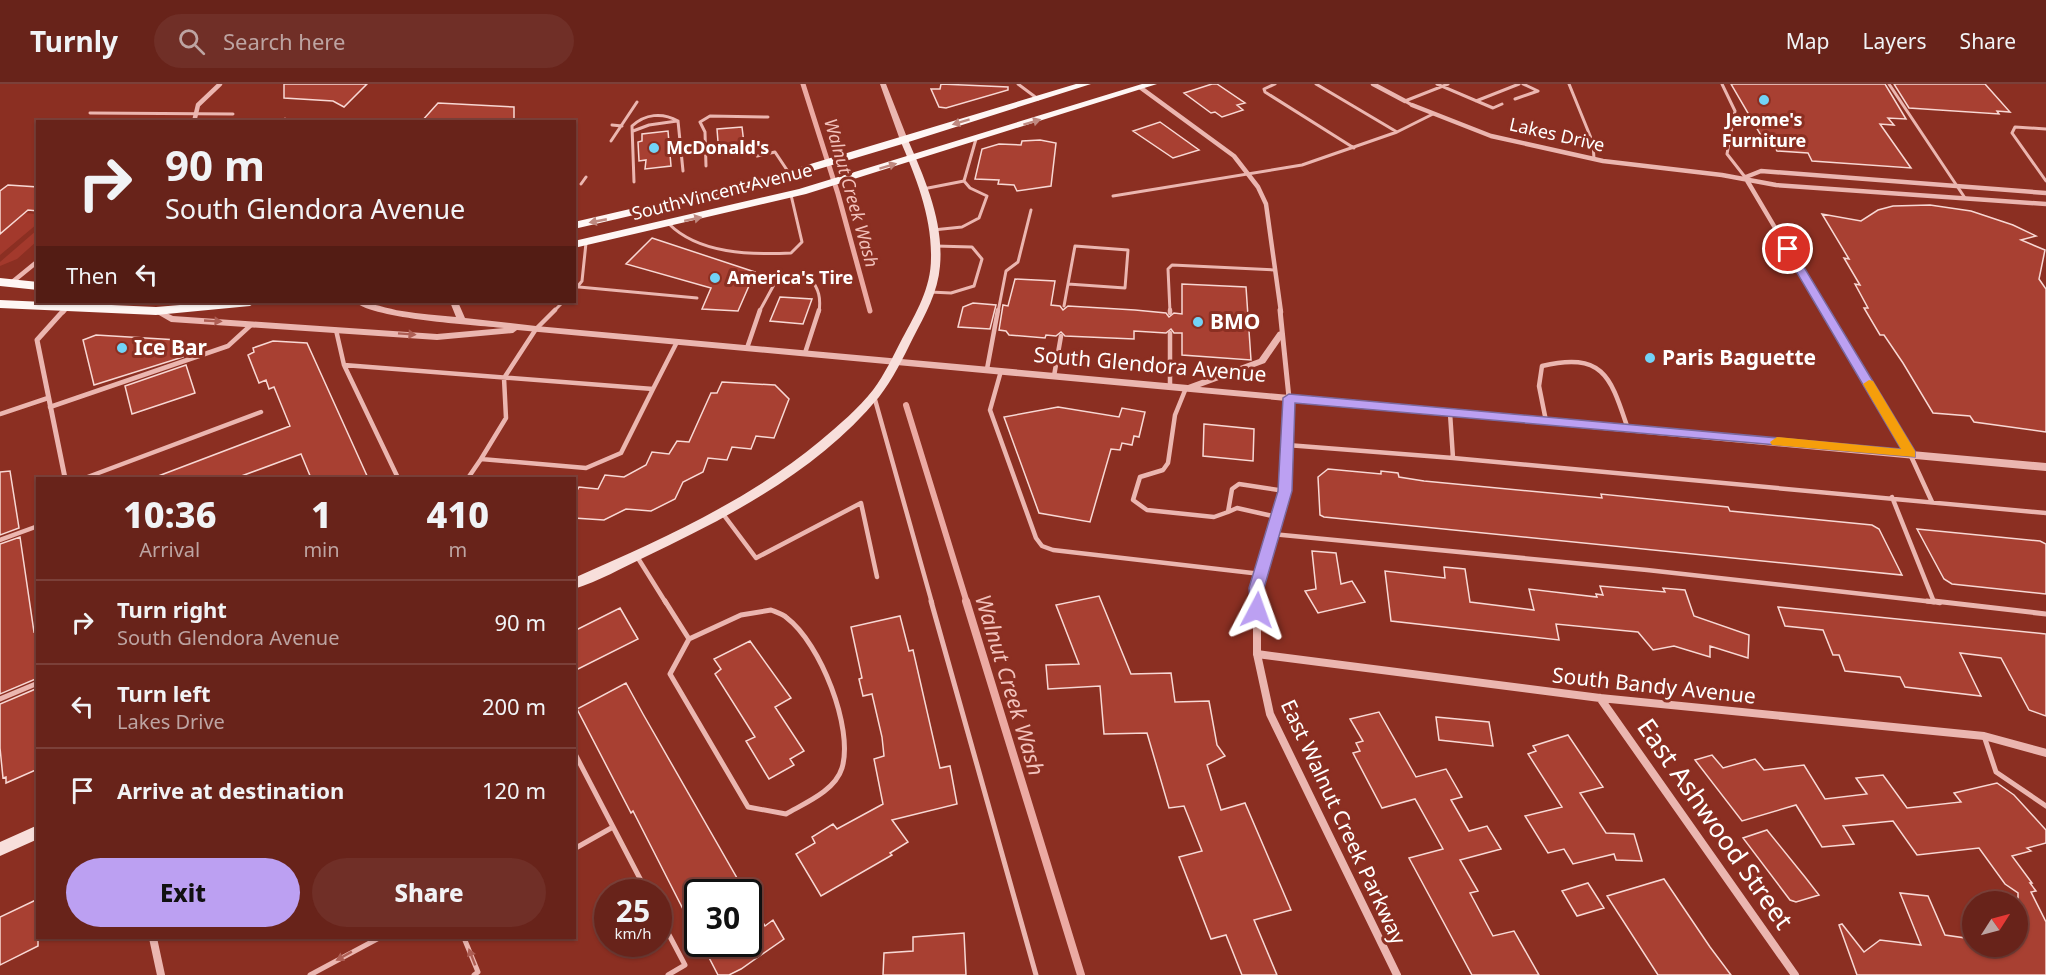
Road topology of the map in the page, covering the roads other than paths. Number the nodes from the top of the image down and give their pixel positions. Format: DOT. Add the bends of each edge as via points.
graph roads {
  1 [pos="220,84"];
  2 [pos="884,84"];
  3 [pos="1018,84"];
  4 [pos="1086,84"];
  5 [pos="1152,84"];
  6 [pos="1275,84"];
  7 [pos="1316,84"];
  8 [pos="1373,84"];
  9 [pos="1437,84"];
  10 [pos="1448,84"];
  11 [pos="1521,84"];
  12 [pos="1569,84"];
  13 [pos="1722,84"];
  14 [pos="1889,84"];
  15 [pos="1441,87"];
  16 [pos="1140,88"];
  17 [pos="1038,99"];
  18 [pos="1515,99"];
  19 [pos="1476,100"];
  20 [pos="637,102"];
  21 [pos="1408,103"];
  22 [pos="1502,104"];
  23 [pos="90,113"];
  24 [pos="195,113"];
  25 [pos="233,114"];
  26 [pos="1433,114"];
  27 [pos="768,117"];
  28 [pos="194,120"];
  29 [pos="678,121"];
  30 [pos="612,125"];
  31 [pos="622,126"];
  32 [pos="2046,129"];
  33 [pos="633,131"];
  34 [pos="1397,132"];
  35 [pos="976,139"];
  36 [pos="904,140"];
  37 [pos="611,141"];
  38 [pos="1354,148"];
  39 [pos="757,156"];
  40 [pos="912,159"];
  41 [pos="1594,159"];
  42 [pos="706,166"];
  43 [pos="683,171"];
  44 [pos="789,173"];
  45 [pos="1249,175"];
  46 [pos="586,177"];
  47 [pos="1745,177"];
  48 [pos="964,181"];
  49 [pos="2046,181"];
  50 [pos="634,182"];
  51 [pos="581,184"];
  52 [pos="1955,185"];
  53 [pos="922,189"];
  54 [pos="2046,193"];
  55 [pos="791,195"];
  56 [pos="1113,196"];
  57 [pos="1965,198"];
  58 [pos="2046,204"];
  59 [pos="1031,210"];
  60 [pos="669,224"];
  61 [pos="576,226"];
  62 [pos="933,230"];
  63 [pos="580,244"];
  64 [pos="935,246"];
  65 [pos="36,262"];
  66 [pos="1275,270"];
  67 [pos="576,281"];
  68 [pos="582,281"];
  69 [pos="6,283"];
  70 [pos="1068,284"];
  71 [pos="36,286"];
  72 [pos="579,286"];
  73 [pos="576,289"];
  74 [pos="930,292"];
  75 [pos="0,293"];
  76 [pos="697,298"];
  77 [pos="239,303"];
  78 [pos="361,303"];
  79 [pos="454,303"];
  80 [pos="562,303"];
  81 [pos="0,304"];
  82 [pos="69,305"];
  83 [pos="1065,306"];
  84 [pos="156,311"];
  85 [pos="1170,313"];
  86 [pos="461,319"];
  87 [pos="252,324"];
  88 [pos="536,328"];
  89 [pos="336,330"];
  90 [pos="1170,333"];
  91 [pos="1281,334"];
  92 [pos="1061,336"];
  93 [pos="677,342"];
  94 [pos="747,348"];
  95 [pos="805,353"];
  96 [pos="896,361"];
  97 [pos="344,365"];
  98 [pos="987,369"];
  99 [pos="1001,371"];
  100 [pos="1054,376"];
  101 [pos="504,378"];
  102 [pos="1170,387"];
  103 [pos="1186,388"];
  104 [pos="653,389"];
  105 [pos="874,396"];
  106 [pos="48,398"];
  107 [pos="1289,398"];
  108 [pos="50,407"];
  109 [pos="261,412"];
  110 [pos="1450,413"];
  111 [pos="0,414"];
  112 [pos="1546,421"];
  113 [pos="1628,429"];
  114 [pos="1287,445"];
  115 [pos="1910,454"];
  116 [pos="1453,458"];
  117 [pos="481,459"];
  118 [pos="2046,467"];
  119 [pos="65,477"];
  120 [pos="88,477"];
  121 [pos="398,477"];
  122 [pos="469,477"];
  123 [pos="1285,491"];
  124 [pos="1892,497"];
  125 [pos="1932,502"];
  126 [pos="1228,512"];
  127 [pos="2046,513"];
  128 [pos="723,514"];
  129 [pos="1277,517"];
  130 [pos="36,527"];
  131 [pos="1272,534"];
  132 [pos="0,540"];
  133 [pos="636,555"];
  134 [pos="1261,574"];
  135 [pos="877,577"];
  136 [pos="576,583"];
  137 [pos="1934,602"];
  138 [pos="2046,614"];
  139 [pos="689,639"];
  140 [pos="1257,654"];
  141 [pos="36,684"];
  142 [pos="1600,698"];
  143 [pos="0,699"];
  144 [pos="1984,736"];
  145 [pos="2046,753"];
  146 [pos="576,756"];
  147 [pos="2046,806"];
  148 [pos="613,827"];
  149 [pos="36,833"];
  150 [pos="576,848"];
  151 [pos="0,849"];
  152 [pos="640,879"];
  153 [pos="153,939"];
  154 [pos="377,939"];
  155 [pos="464,939"];
  156 [pos="672,941"];
  157 [pos="161,975"];
  158 [pos="310,975"];
  159 [pos="474,975"];
  160 [pos="668,975"];
  161 [pos="1036,975"];
  162 [pos="1397,975"];
  163 [pos="1796,975"];
  1 -- 24 [label="street" via="203,98"];
  2 -- 36 [label="street"];
  3 -- 17 [label="lane"];
  4 -- 17 [label="main road, South Vincent Avenue"];
  5 -- 16 [label="main road, South Vincent Avenue"];
  6 -- 38 [label="lane" via="1264,88 1265,92"];
  7 -- 34 [label="lane"];
  8 -- 21 [label="street, Lakes Drive"];
  9 -- 15 [label="lane"];
  10 -- 15 [label="lane"];
  11 -- 18 [label="lane" via="1538,91"];
  11 -- 19 [label="lane"];
  12 -- 41 [label="lane" via="1593,142"];
  13 -- 47 [label="lane" via="1735,111 1727,154"];
  14 -- 52 [label="lane" via="1930,141"];
  15 -- 19 [label="lane"];
  15 -- 21 [label="lane"];
  35 -- 16 [label="main road, South Vincent Avenue, one-way"];
  16 -- 45 [label="street, East Walnut Creek Parkway" via="1218,143"];
  17 -- 36 [label="main road, South Vincent Avenue, one-way"];
  19 -- 22 [label="lane" via="1493,108"];
  20 -- 31 [label="lane"];
  21 -- 26 [label="street, Lakes Drive"];
  23 -- 24 [label="lane"];
  24 -- 25 [label="lane"];
  24 -- 28 [label="street"];
  26 -- 34 [label="lane"];
  26 -- 41 [label="street, Lakes Drive" via="1524,145"];
  27 -- 42 [label="lane" via="710,116 700,122 705,132"];
  29 -- 33 [label="lane"];
  29 -- 33 [label="lane" via="665,115 646,117 632,126"];
  29 -- 43 [label="lane"];
  30 -- 31 [label="lane"];
  31 -- 37 [label="lane"];
  32 -- 49 [label="lane" via="2015,127 2012,133"];
  33 -- 50 [label="lane"];
  34 -- 38 [label="lane"];
  35 -- 40 [label="main road, South Vincent Avenue"];
  35 -- 48 [label="lane"];
  36 -- 40 [label="main road"];
  36 -- 44 [label="main road, South Vincent Avenue"];
  38 -- 45 [label="lane" via="1302,165"];
  39 -- 44 [label="lane" via="775,152"];
  40 -- 53 [label="main road"];
  55 -- 40 [label="main road, South Vincent Avenue, one-way"];
  41 -- 47 [label="street, Lakes Drive"];
  44 -- 61 [label="main road, South Vincent Avenue, one-way"];
  45 -- 56 [label="lane"];
  45 -- 66 [label="street, East Walnut Creek Parkway" via="1266,204"];
  46 -- 51 [label="lane"];
  47 -- 52 [label="street, Lakes Drive" via="1761,171"];
  47 -- 57 [label="street, Lakes Drive" via="1776,185"];
  47 -- 115 [label="street"];
  48 -- 53 [label="lane"];
  48 -- 62 [label="lane" via="987,196 979,218 962,226"];
  52 -- 54 [label="street, Lakes Drive"];
  52 -- 57 [label="lane"];
  53 -- 62 [label="main road"];
  60 -- 55 [label="main road, South Vincent Avenue, one-way"];
  55 -- 60 [label="lane" via="802,242 791,253 759,255 704,244 681,236"];
  57 -- 58 [label="street, Lakes Drive"];
  59 -- 98 [label="lane" via="1018,262 1006,271"];
  60 -- 63 [label="main road, South Vincent Avenue"];
  62 -- 64 [label="main road"];
  63 -- 68 [label="lane"];
  64 -- 74 [label="main road"];
  64 -- 74 [label="lane" via="972,247 982,259 974,286 951,293"];
  65 -- 69 [label="street"];
  66 -- 85 [label="lane" via="1172,265 1168,269"];
  66 -- 91 [label="street, East Walnut Creek Parkway"];
  67 -- 68 [label="lane"];
  68 -- 72 [label="lane"];
  69 -- 71 [label="main road"];
  69 -- 75 [label="main road"];
  70 -- 70 [label="lane" via="1075,246 1128,250 1125,288"];
  70 -- 83 [label="lane"];
  72 -- 73 [label="lane"];
  72 -- 76 [label="lane"];
  74 -- 96 [label="main road"];
  77 -- 84 [label="main road"];
  78 -- 86 [label="street, South Glendora Avenue" via="387,311"];
  79 -- 86 [label="street"];
  80 -- 88 [label="lane"];
  81 -- 82 [label="main road"];
  82 -- 84 [label="main road"];
  82 -- 106 [label="street" via="37,340"];
  84 -- 87 [label="street, one-way" via="171,319"];
  86 -- 88 [label="street, South Glendora Avenue"];
  87 -- 89 [label="street"];
  87 -- 108 [label="lane" via="228,346"];
  89 -- 88 [label="street, one-way" via="436,337"];
  88 -- 93 [label="street, South Glendora Avenue"];
  88 -- 101 [label="lane"];
  89 -- 97 [label="lane"];
  90 -- 102 [label="lane"];
  91 -- 103 [label="street" via="1262,361"];
  91 -- 107 [label="street, East Walnut Creek Parkway"];
  92 -- 100 [label="lane"];
  93 -- 94 [label="street, South Glendora Avenue"];
  93 -- 104 [label="lane"];
  94 -- 95 [label="street, South Glendora Avenue"];
  94 -- 95 [label="lane" via="770,288 783,278 797,276 814,282 820,307"];
  95 -- 96 [label="street, South Glendora Avenue"];
  96 -- 98 [label="street, South Glendora Avenue"];
  96 -- 105 [label="main road"];
  97 -- 101 [label="lane"];
  97 -- 121 [label="lane"];
  98 -- 99 [label="street, South Glendora Avenue"];
  99 -- 100 [label="street, South Glendora Avenue"];
  99 -- 134 [label="lane" via="990,410 1042,546"];
  100 -- 102 [label="street, South Glendora Avenue"];
  101 -- 104 [label="lane"];
  101 -- 117 [label="lane" via="506,418"];
  102 -- 103 [label="street, South Glendora Avenue"];
  103 -- 107 [label="street, South Glendora Avenue"];
  103 -- 126 [label="lane" via="1175,415 1168,464 1163,470 1142,474 1136,481 1133,500 1147,510 1214,517"];
  104 -- 117 [label="lane" via="621,453 586,468"];
  105 -- 128 [label="main road" via="808,459"];
  105 -- 161 [label="lane"];
  106 -- 108 [label="street"];
  106 -- 111 [label="lane"];
  107 -- 110 [label="street, South Glendora Avenue"];
  107 -- 114 [label="street, East Walnut Creek Parkway"];
  108 -- 119 [label="street"];
  109 -- 120 [label="lane"];
  110 -- 112 [label="street, South Glendora Avenue"];
  110 -- 116 [label="lane"];
  112 -- 113 [label="street, South Glendora Avenue"];
  112 -- 113 [label="lane" via="1539,386 1542,366 1561,360 1590,365 1613,383"];
  113 -- 115 [label="street, South Glendora Avenue"];
  114 -- 116 [label="lane"];
  114 -- 123 [label="street, East Walnut Creek Parkway"];
  115 -- 118 [label="street, South Glendora Avenue"];
  115 -- 125 [label="lane"];
  116 -- 124 [label="lane"];
  117 -- 122 [label="lane"];
  123 -- 126 [label="lane" via="1239,484 1232,489"];
  123 -- 129 [label="street, East Walnut Creek Parkway"];
  124 -- 125 [label="lane"];
  124 -- 137 [label="lane"];
  125 -- 127 [label="lane"];
  126 -- 129 [label="lane" via="1237,508"];
  128 -- 133 [label="main road"];
  128 -- 135 [label="lane" via="756,558 861,503"];
  129 -- 131 [label="street, East Walnut Creek Parkway"];
  130 -- 132 [label="lane"];
  131 -- 134 [label="street, East Walnut Creek Parkway"];
  131 -- 137 [label="lane"];
  133 -- 136 [label="main road"];
  133 -- 139 [label="lane"];
  134 -- 140 [label="street, East Walnut Creek Parkway" via="1257,588"];
  137 -- 138 [label="lane"];
  139 -- 139 [label="lane" via="670,674 748,807 786,814 820,794 842,769 844,736 822,664 789,617 770,610 752,612"];
  140 -- 142 [label="street, South Bandy Avenue"];
  140 -- 162 [label="street, East Walnut Creek Parkway" via="1270,714"];
  141 -- 143 [label="lane"];
  142 -- 144 [label="street, South Bandy Avenue"];
  142 -- 163 [label="street, East Ashwood Street"];
  144 -- 145 [label="street, South Bandy Avenue"];
  144 -- 147 [label="lane" via="1996,772"];
  146 -- 148 [label="lane"];
  148 -- 150 [label="lane"];
  148 -- 152 [label="lane"];
  149 -- 151 [label="main road"];
  153 -- 157 [label="street"];
  154 -- 158 [label="lane, one-way"];
  159 -- 155 [label="lane, one-way" via="478,972"];
  156 -- 160 [label="lane" via="685,965"];
}
